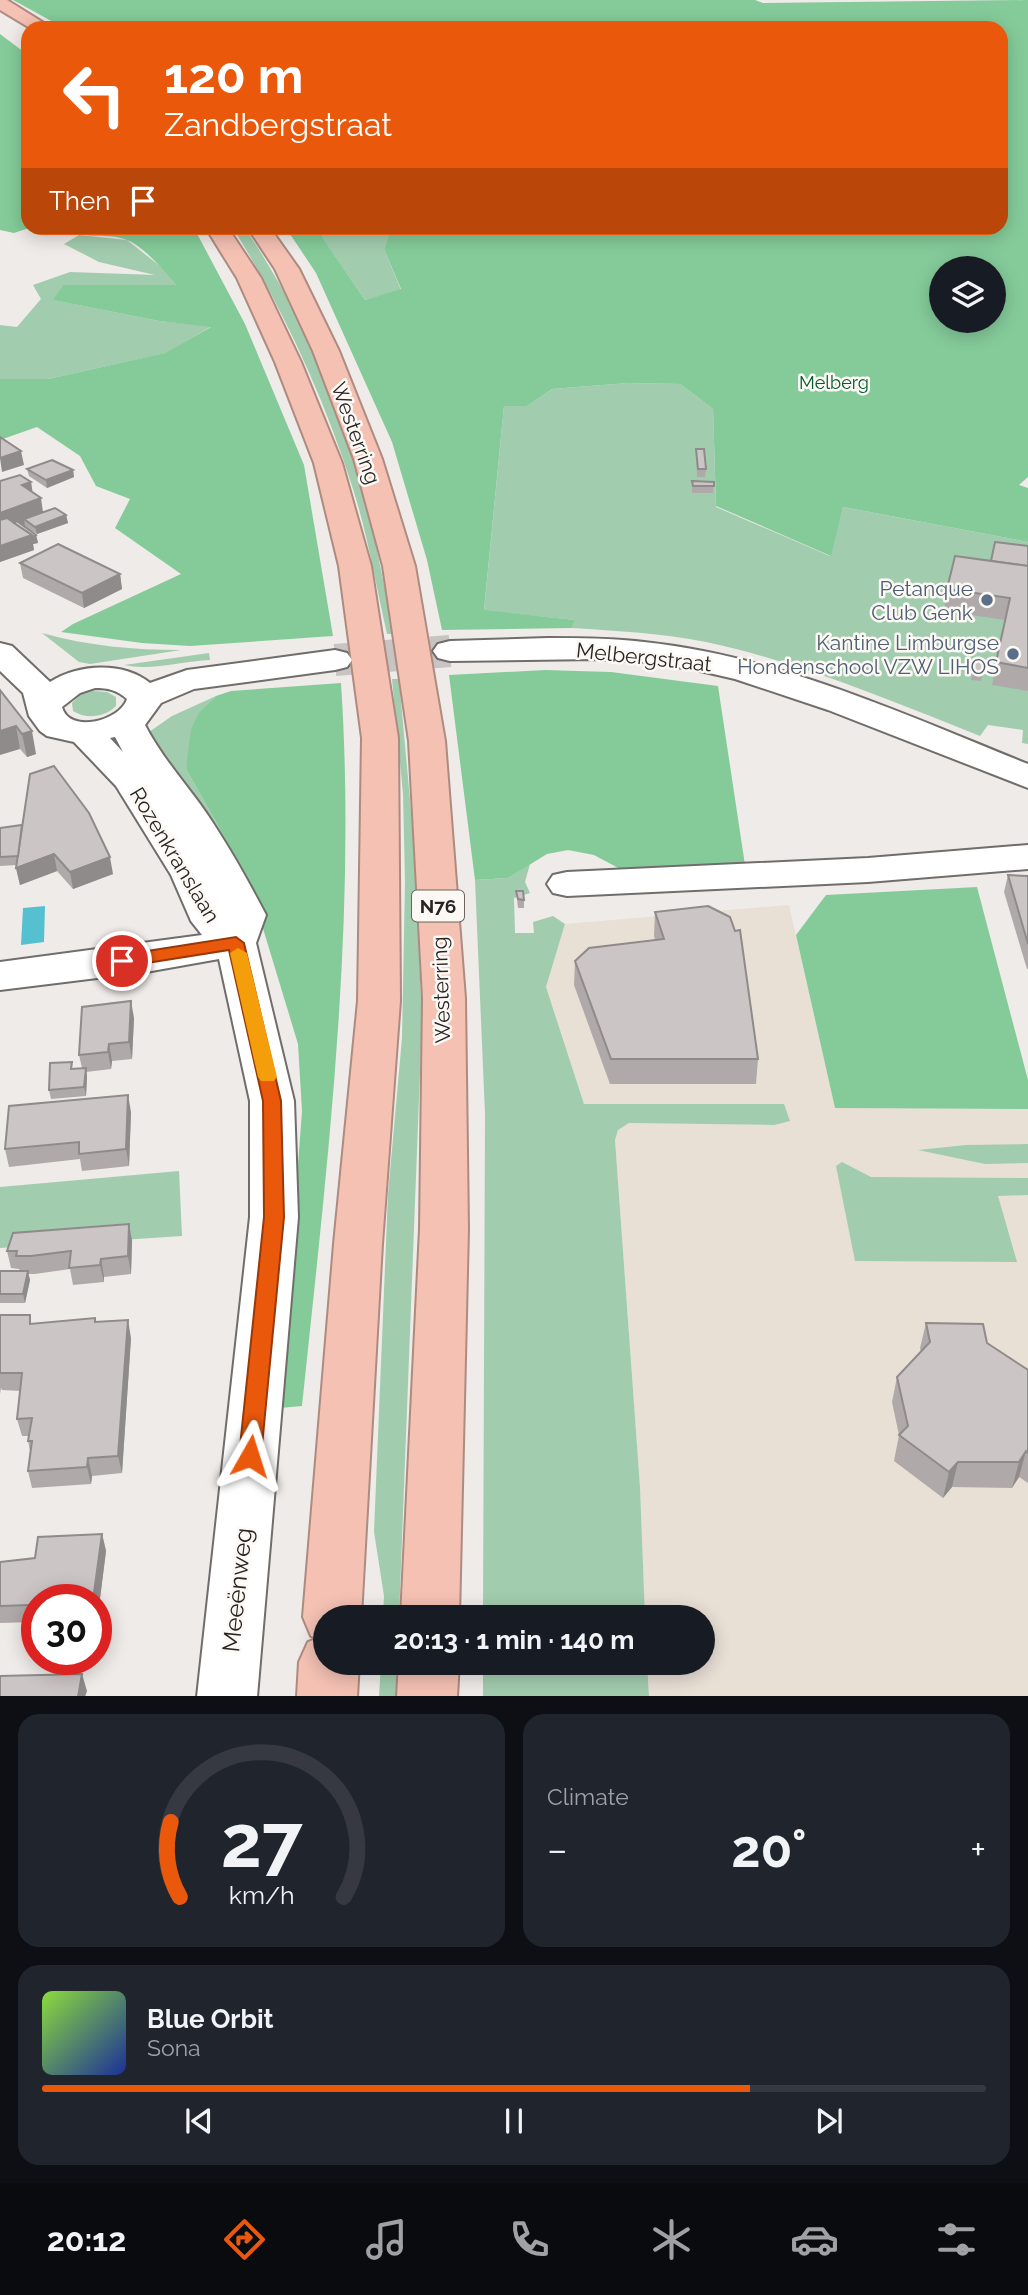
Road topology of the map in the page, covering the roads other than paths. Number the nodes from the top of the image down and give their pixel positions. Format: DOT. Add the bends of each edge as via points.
graph roads {
  1 [pos="0,3"];
  2 [pos="31,21"];
  3 [pos="221,235"];
  4 [pos="263,235"];
  5 [pos="0,630"];
  6 [pos="450,651"];
  7 [pos="0,653"];
  8 [pos="335,660"];
  9 [pos="89,679"];
  10 [pos="131,700"];
  11 [pos="46,704"];
  12 [pos="84,732"];
  13 [pos="1028,777"];
  14 [pos="1028,857"];
  15 [pos="566,884"];
  16 [pos="236,943"];
  17 [pos="0,976"];
  18 [pos="333,1605"];
  19 [pos="430,1605"];
  20 [pos="328,1675"];
  21 [pos="428,1675"];
  22 [pos="226,1696"];
  23 [pos="327,1696"];
  24 [pos="427,1696"];
  1 -- 2 [label="highway"];
  3 -- 18 [label="highway, Westerring" via="249,278 328,463 355,566 380,738 379,1001"];
  4 -- 19 [label="highway, Westerring / N76" via="287,270 326,351 368,459 399,566 427,741 444,1011 444,1229"];
  5 -- 9 [label="street" via="44,666"];
  6 -- 13 [label="street, Melbergstraat" via="559,648 645,652 723,666 807,690"];
  7 -- 11 [label="street, Rozenkranslaan" via="37,688"];
  8 -- 10 [label="street" via="187,680"];
  9 -- 10 [label="street"];
  9 -- 11 [label="street" via="71,683"];
  10 -- 12 [label="street, Rozenkranslaan" via="102,731"];
  10 -- 16 [label="street, Rozenkranslaan" via="140,750 186,811 246,915"];
  11 -- 12 [label="street, Rozenkranslaan" via="52,723"];
  12 -- 16 [label="street, Rozenkranslaan" via="130,780 191,875 211,921"];
  14 -- 15 [label="street" via="868,870"];
  16 -- 17 [label="street"];
  16 -- 22 [label="street, Meeënweg" via="272,1101 274,1217"];
  20 -- 23 [label="highway"];
  21 -- 24 [label="highway"];
}
